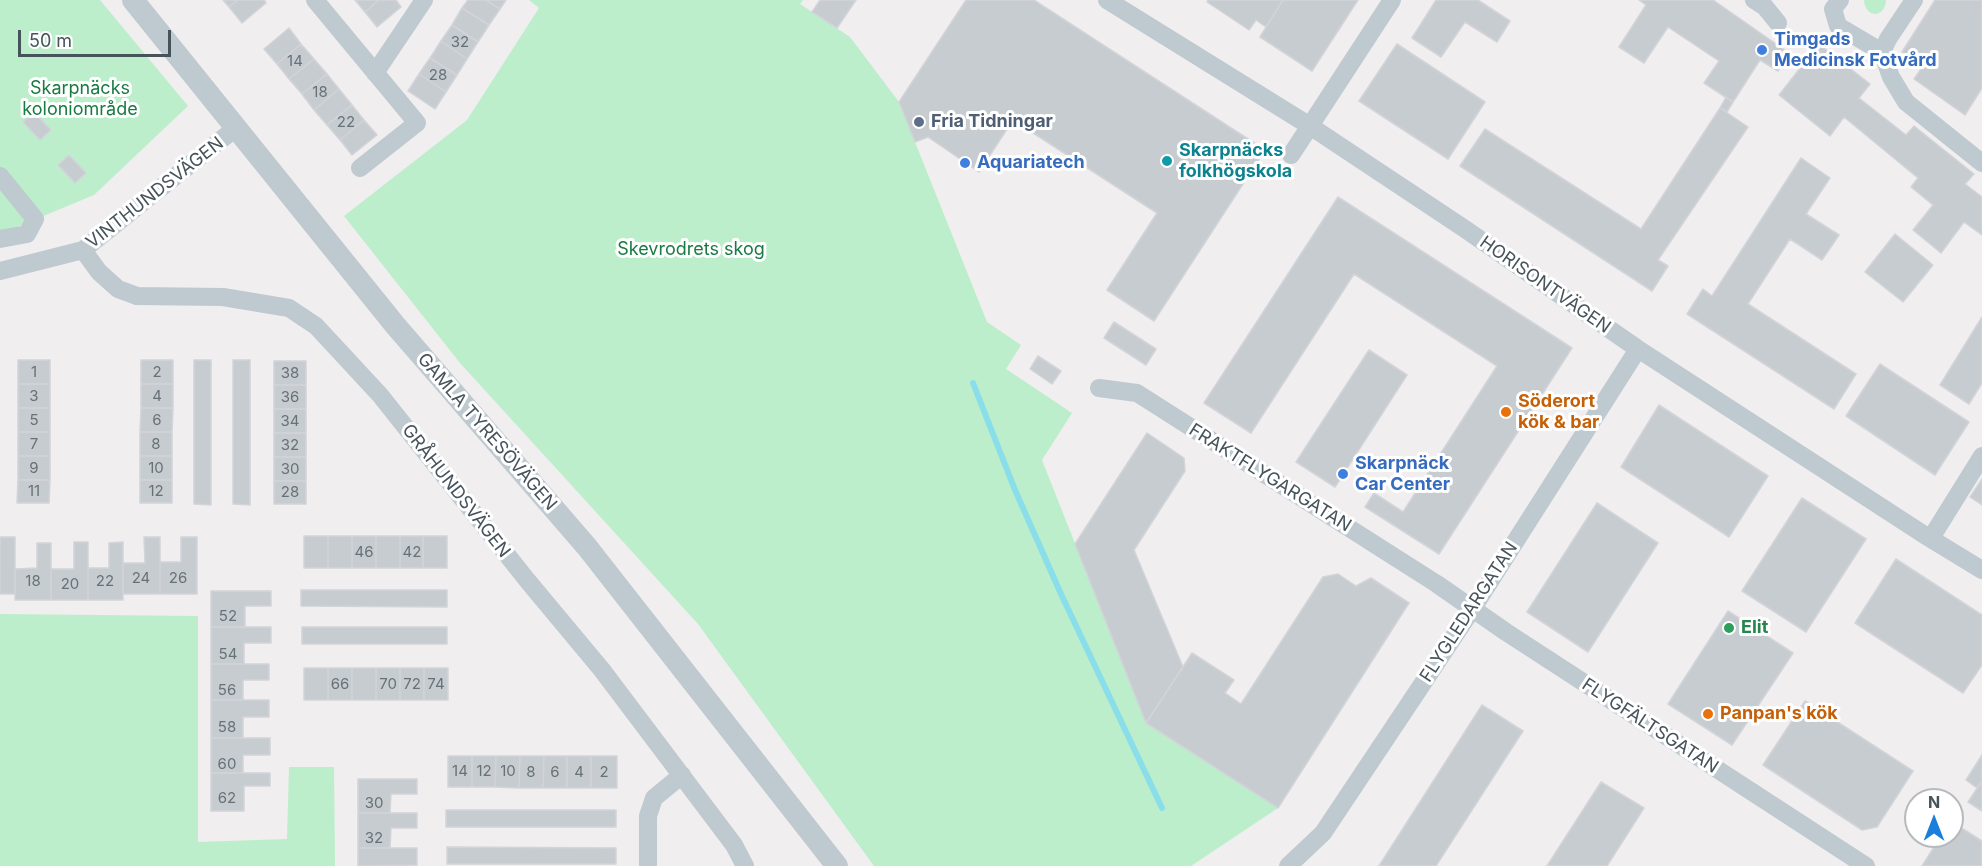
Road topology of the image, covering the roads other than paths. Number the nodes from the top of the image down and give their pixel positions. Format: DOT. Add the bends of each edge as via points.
graph roads {
  1 [pos="133,0"];
  2 [pos="315,0"];
  3 [pos="424,0"];
  4 [pos="1107,0"];
  5 [pos="1392,0"];
  6 [pos="1754,0"];
  7 [pos="1840,0"];
  8 [pos="1914,0"];
  9 [pos="1778,23"];
  10 [pos="1881,52"];
  11 [pos="375,74"];
  12 [pos="1310,126"];
  13 [pos="237,127"];
  14 [pos="1290,155"];
  15 [pos="1982,163"];
  16 [pos="360,168"];
  17 [pos="0,176"];
  18 [pos="0,239"];
  19 [pos="83,250"];
  20 [pos="0,272"];
  21 [pos="1638,349"];
  22 [pos="1098,388"];
  23 [pos="1982,456"];
  24 [pos="1931,538"];
  25 [pos="1982,570"];
  26 [pos="1437,584"];
  27 [pos="1473,608"];
  28 [pos="682,775"];
  29 [pos="648,866"];
  30 [pos="745,866"];
  31 [pos="837,866"];
  32 [pos="1288,866"];
  33 [pos="1866,866"];
  1 -- 13 [label="street, GAMLA TYRESÖVÄGEN"];
  2 -- 11 [label="street"];
  3 -- 11 [label="street"];
  4 -- 12 [label="street, HORISONTVÄGEN"];
  5 -- 12 [label="street"];
  6 -- 9 [label="street"];
  7 -- 10 [label="street" via="1833,9 1838,26"];
  8 -- 10 [label="street"];
  10 -- 15 [label="street" via="1906,102"];
  11 -- 16 [label="street" via="417,123"];
  12 -- 14 [label="street"];
  12 -- 21 [label="street, HORISONTVÄGEN"];
  13 -- 19 [label="street, VINTHUNDSVÄGEN"];
  13 -- 31 [label="street, GAMLA TYRESÖVÄGEN" via="395,325 587,548"];
  17 -- 18 [label="street" via="35,219 27,234"];
  19 -- 20 [label="street, VINTHUNDSVÄGEN"];
  19 -- 28 [label="street, GRÅHUNDSVÄGEN" via="118,289 137,296 224,297 289,308 316,326 380,395"];
  21 -- 24 [label="street, HORISONTVÄGEN"];
  21 -- 27 [label="street, FLYGLEDARGATAN"];
  22 -- 26 [label="street, FRAKTFLYGARGATAN" via="1137,393"];
  23 -- 24 [label="street"];
  24 -- 25 [label="street, HORISONTVÄGEN"];
  26 -- 27 [label="street, FLYGFÄLTSGATAN"];
  27 -- 32 [label="street, FLYGLEDARGATAN" via="1323,833"];
  27 -- 33 [label="street, FLYGFÄLTSGATAN"];
  28 -- 29 [label="street" via="654,798 648,816"];
  28 -- 30 [label="street, GRÅHUNDSVÄGEN"];
}
